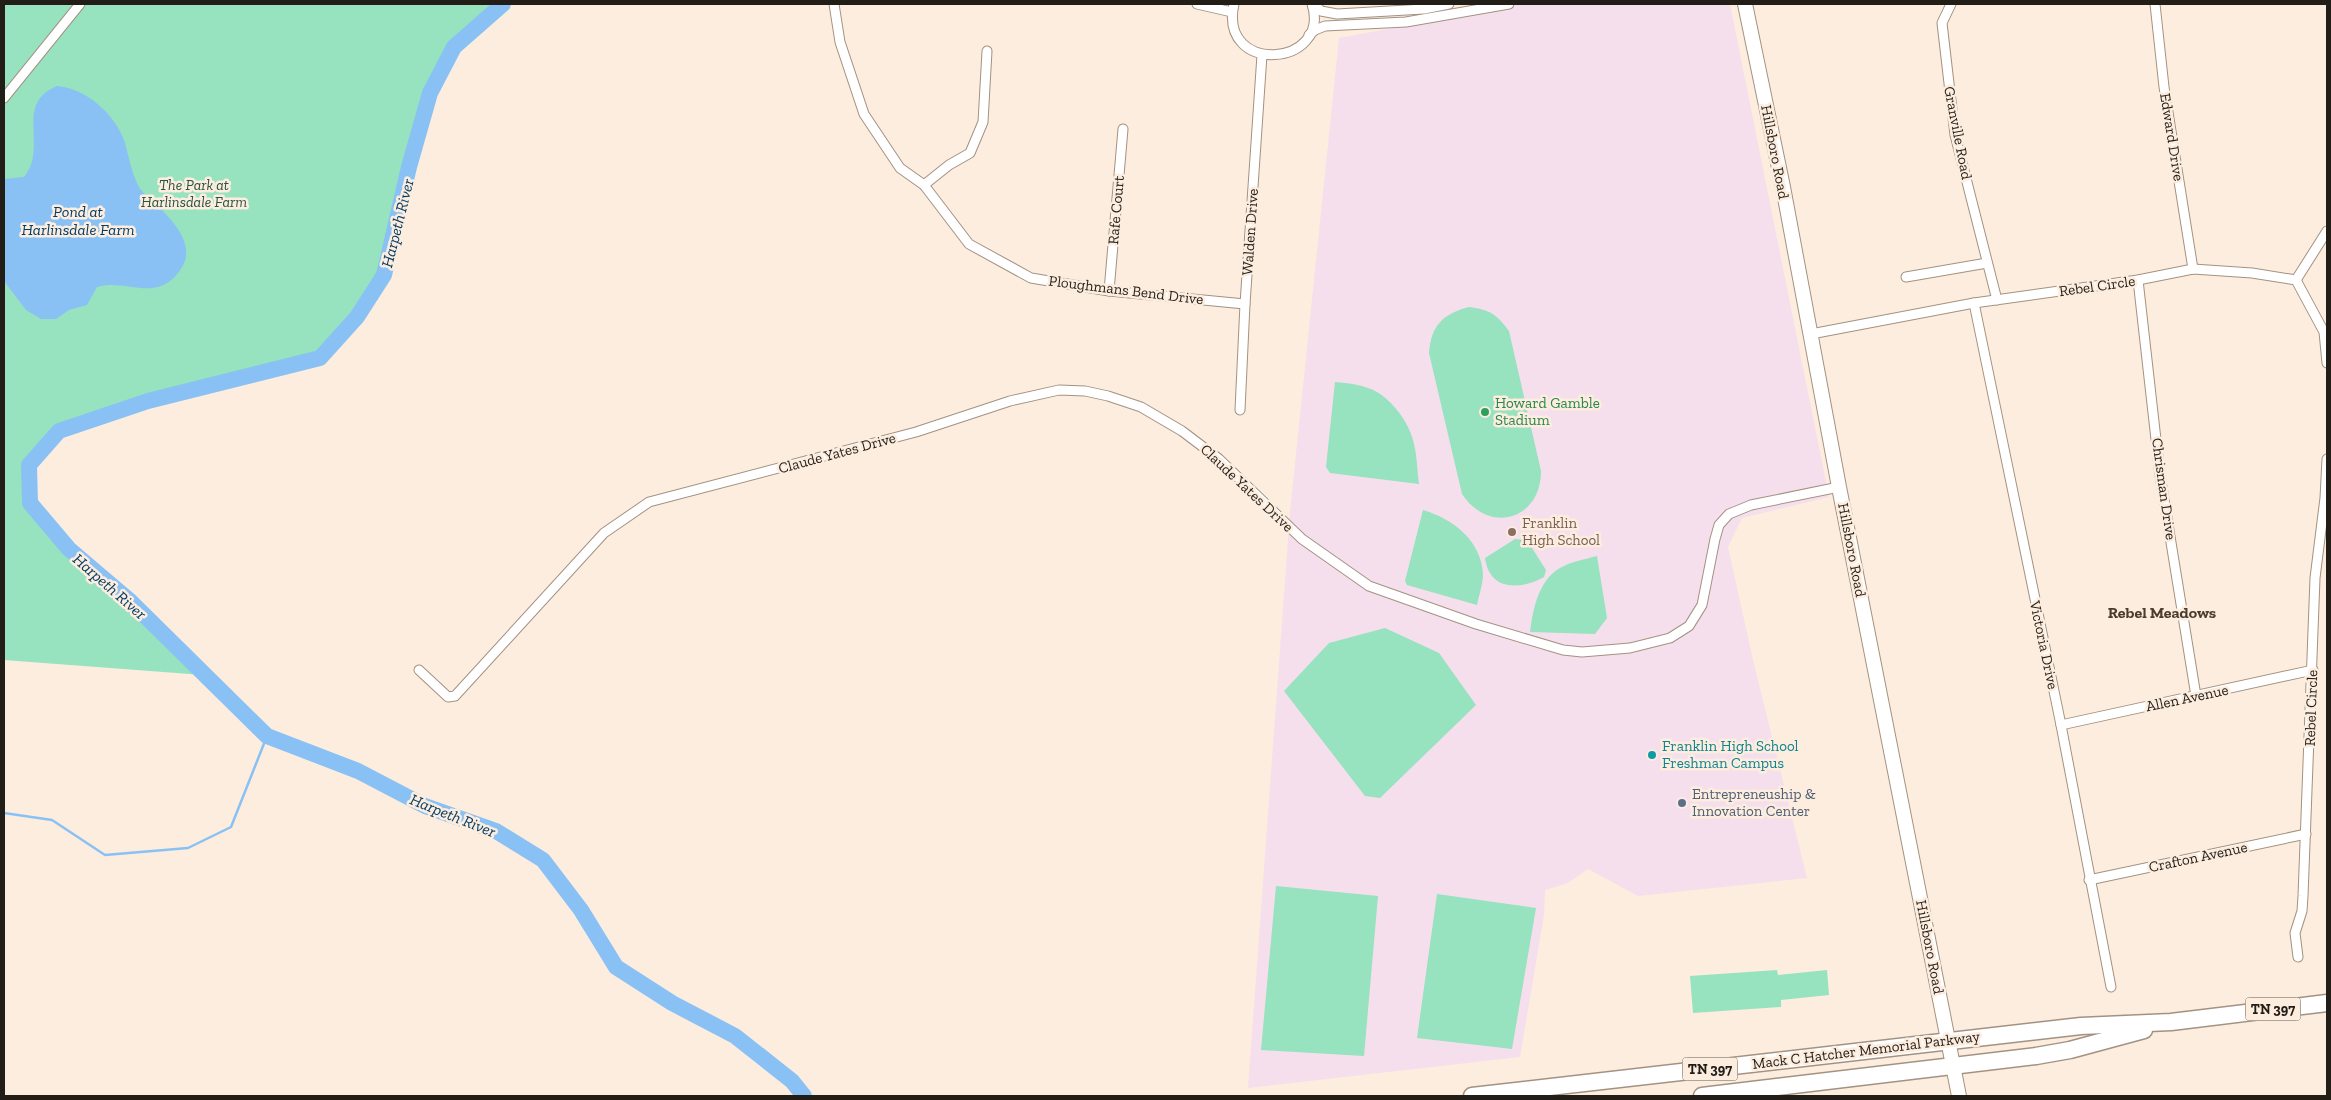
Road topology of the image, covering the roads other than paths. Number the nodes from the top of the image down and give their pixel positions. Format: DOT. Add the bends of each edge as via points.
graph roads {
  1 [pos="80,4"];
  2 [pos="834,4"];
  3 [pos="1197,4"];
  4 [pos="1313,4"];
  5 [pos="1449,4"];
  6 [pos="1509,4"];
  7 [pos="1745,4"];
  8 [pos="1951,4"];
  9 [pos="2155,4"];
  10 [pos="1424,6"];
  11 [pos="1233,8"];
  12 [pos="1426,20"];
  13 [pos="1309,35"];
  14 [pos="988,51"];
  15 [pos="1262,55"];
  16 [pos="4,98"];
  17 [pos="1122,129"];
  18 [pos="924,185"];
  19 [pos="2327,232"];
  20 [pos="1987,263"];
  21 [pos="2193,269"];
  22 [pos="1906,277"];
  23 [pos="2138,280"];
  24 [pos="2296,280"];
  25 [pos="1110,291"];
  26 [pos="1997,300"];
  27 [pos="1974,303"];
  28 [pos="1245,304"];
  29 [pos="1811,334"];
  30 [pos="2327,363"];
  31 [pos="1240,410"];
  32 [pos="2327,459"];
  33 [pos="1839,487"];
  34 [pos="419,670"];
  35 [pos="2313,670"];
  36 [pos="2196,696"];
  37 [pos="2061,725"];
  38 [pos="2306,834"];
  39 [pos="2089,880"];
  40 [pos="2298,957"];
  41 [pos="2111,987"];
  42 [pos="2327,1003"];
  43 [pos="2171,1022"];
  44 [pos="1948,1041"];
  45 [pos="1953,1067"];
  46 [pos="1472,1096"];
  47 [pos="1702,1096"];
  48 [pos="1959,1096"];
  1 -- 16 [label="street"];
  2 -- 18 [label="street, Ploughmans Bend Drive" via="840,42 864,114 900,168"];
  3 -- 11 [label="street"];
  4 -- 10 [label="street" via="1332,14"];
  4 -- 13 [label="street" via="1315,20"];
  5 -- 10 [label="street"];
  6 -- 12 [label="street"];
  7 -- 29 [label="main road, Hillsboro Road"];
  8 -- 20 [label="street, Granville Road" via="1942,23 1949,95 1955,135"];
  9 -- 21 [label="street, Edward Drive"];
  10 -- 12 [label="street"];
  11 -- 15 [label="street" via="1234,27 1239,38 1249,49"];
  12 -- 13 [label="street" via="1325,26"];
  13 -- 15 [label="street" via="1300,47 1286,54"];
  14 -- 18 [label="street" via="983,122 970,153"];
  15 -- 28 [label="street, Walden Drive"];
  17 -- 25 [label="street, Rafe Court"];
  18 -- 25 [label="street, Ploughmans Bend Drive" via="970,244 977,248 1031,278"];
  19 -- 24 [label="street"];
  20 -- 22 [label="street"];
  20 -- 26 [label="street, Granville Road"];
  21 -- 23 [label="street, Rebel Circle"];
  21 -- 24 [label="street, Rebel Circle"];
  23 -- 26 [label="street, Rebel Circle"];
  23 -- 36 [label="street, Chrisman Drive" via="2160,475"];
  24 -- 30 [label="street" via="2324,332"];
  25 -- 28 [label="street, Ploughmans Bend Drive"];
  26 -- 27 [label="street, Rebel Circle"];
  27 -- 29 [label="street, Rebel Circle"];
  27 -- 37 [label="street, Victoria Drive"];
  28 -- 31 [label="street, Walden Drive"];
  29 -- 33 [label="main road, Hillsboro Road"];
  32 -- 35 [label="street, Rebel Circle" via="2315,578"];
  33 -- 34 [label="street, Claude Yates Drive" via="1751,505 1729,514 1719,525 1702,605 1689,626 1670,638 1630,648 1590,652 1563,650 1476,624 1369,586 1302,539 1219,459 1182,431 1141,407 1108,396 1059,390 1010,401 916,432 650,502 604,533 455,696 448,697"];
  33 -- 44 [label="main road, Hillsboro Road"];
  35 -- 36 [label="street, Allen Avenue"];
  35 -- 38 [label="street, Rebel Circle"];
  36 -- 37 [label="street, Allen Avenue"];
  37 -- 39 [label="street, Victoria Drive"];
  38 -- 39 [label="street, Crafton Avenue"];
  38 -- 40 [label="street, Rebel Circle" via="2302,911 2295,933"];
  39 -- 41 [label="street, Victoria Drive"];
  42 -- 43 [label="highway, Mack C Hatcher Memorial Parkway / TN 397"];
  43 -- 44 [label="highway, Mack C Hatcher Memorial Parkway / TN 397" via="2081,1026"];
  43 -- 45 [label="highway, Mack C Hatcher Memorial Parkway / TN 397" via="2070,1050"];
  44 -- 45 [label="main road, Hillsboro Road"];
  44 -- 46 [label="highway, Mack C Hatcher Memorial Parkway / TN 397"];
  45 -- 47 [label="highway, Mack C Hatcher Memorial Parkway / TN 397"];
  45 -- 48 [label="main road, Hillsboro Road"];
}
